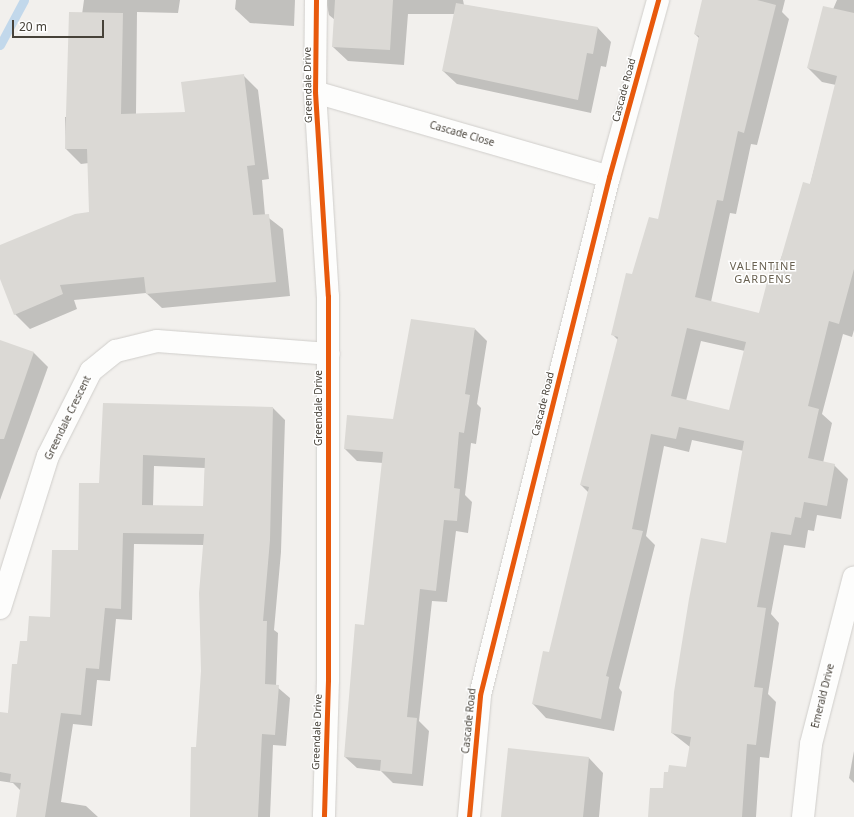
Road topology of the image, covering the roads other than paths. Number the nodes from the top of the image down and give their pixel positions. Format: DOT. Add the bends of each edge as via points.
graph roads {
  1 [pos="316,0"];
  2 [pos="658,0"];
  3 [pos="315,92"];
  4 [pos="610,177"];
  5 [pos="328,354"];
  6 [pos="854,577"];
  7 [pos="0,608"];
  8 [pos="324,817"];
  9 [pos="469,817"];
  10 [pos="802,817"];
  1 -- 3 [label="street, Greendale Drive"];
  2 -- 4 [label="street, Cascade Road"];
  3 -- 4 [label="street, Cascade Close"];
  3 -- 5 [label="street, Greendale Drive" via="328,296"];
  4 -- 9 [label="street, Cascade Road" via="480,695"];
  5 -- 7 [label="street, Greendale Crescent" via="157,341 116,352 91,371 48,456"];
  5 -- 8 [label="street, Greendale Drive" via="328,680"];
  6 -- 10 [label="street, Emerald Drive" via="811,744"];
}
